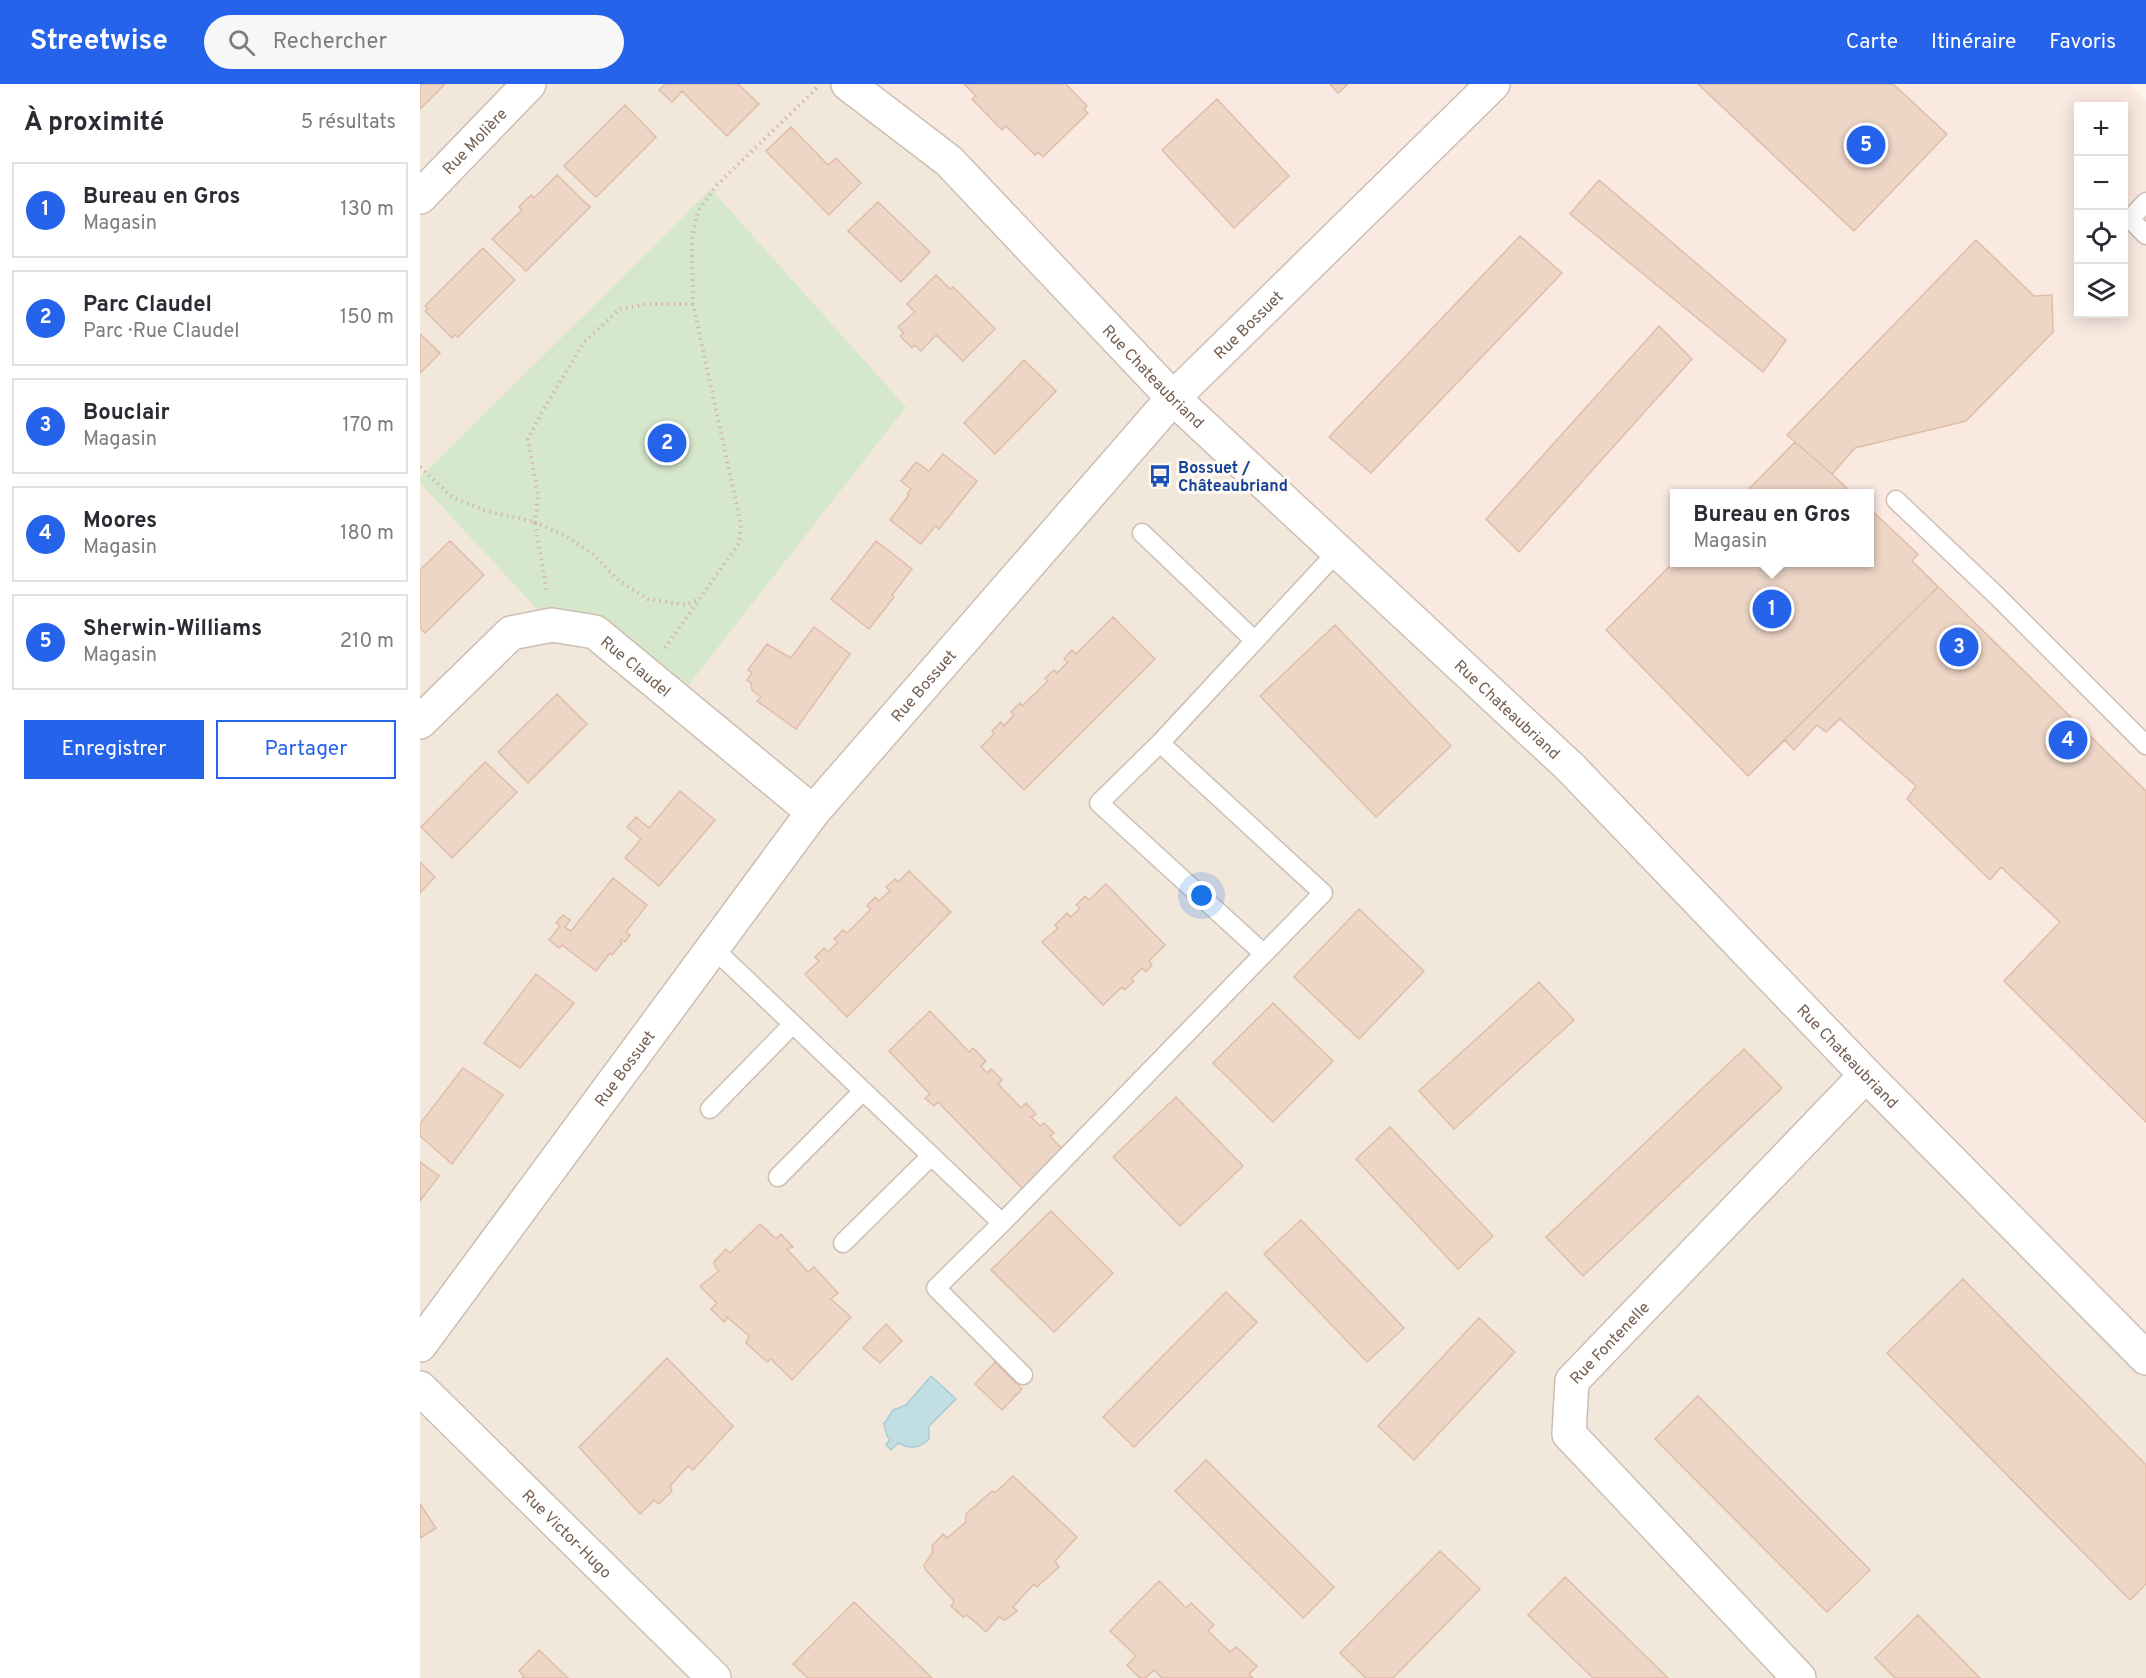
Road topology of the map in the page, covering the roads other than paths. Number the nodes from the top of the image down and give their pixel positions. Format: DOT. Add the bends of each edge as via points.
graph roads {
  1 [pos="529,84"];
  2 [pos="1493,84"];
  3 [pos="860,87"];
  4 [pos="420,197"];
  5 [pos="2146,202"];
  6 [pos="2146,235"];
  7 [pos="1173,398"];
  8 [pos="1896,500"];
  9 [pos="1142,533"];
  10 [pos="1338,551"];
  11 [pos="1254,640"];
  12 [pos="420,722"];
  13 [pos="1160,743"];
  14 [pos="2146,745"];
  15 [pos="813,812"];
  16 [pos="713,948"];
  17 [pos="1264,954"];
  18 [pos="793,1024"];
  19 [pos="1866,1075"];
  20 [pos="863,1091"];
  21 [pos="710,1109"];
  22 [pos="931,1156"];
  23 [pos="778,1177"];
  24 [pos="1002,1223"];
  25 [pos="843,1243"];
  26 [pos="420,1345"];
  27 [pos="2146,1358"];
  28 [pos="1023,1375"];
  29 [pos="420,1388"];
  30 [pos="714,1678"];
  31 [pos="1799,1678"];
  1 -- 4 [label="street, Rue Molière"];
  2 -- 7 [label="street, Rue Bossuet"];
  3 -- 7 [label="street, Rue Chateaubriand" via="949,160"];
  5 -- 6 [label="lane" via="2130,219"];
  7 -- 10 [label="street, Rue Chateaubriand"];
  7 -- 15 [label="street, Rue Bossuet"];
  8 -- 14 [label="lane"];
  9 -- 11 [label="lane"];
  10 -- 11 [label="lane"];
  10 -- 19 [label="street, Rue Chateaubriand" via="1570,767"];
  11 -- 13 [label="lane"];
  12 -- 15 [label="street, Rue Claudel" via="511,633 552,625 595,632"];
  13 -- 17 [label="lane" via="1323,893"];
  13 -- 17 [label="lane" via="1099,803"];
  15 -- 16 [label="street, Rue Bossuet"];
  16 -- 18 [label="lane"];
  16 -- 26 [label="street, Rue Bossuet"];
  17 -- 24 [label="lane"];
  18 -- 20 [label="lane"];
  18 -- 21 [label="lane"];
  19 -- 27 [label="street, Rue Chateaubriand"];
  19 -- 31 [label="street, Rue Fontenelle" via="1572,1381 1569,1434"];
  20 -- 22 [label="lane"];
  20 -- 23 [label="lane"];
  22 -- 24 [label="lane"];
  22 -- 25 [label="lane"];
  24 -- 28 [label="lane" via="936,1288"];
  29 -- 30 [label="street, Rue Victor-Hugo"];
}
